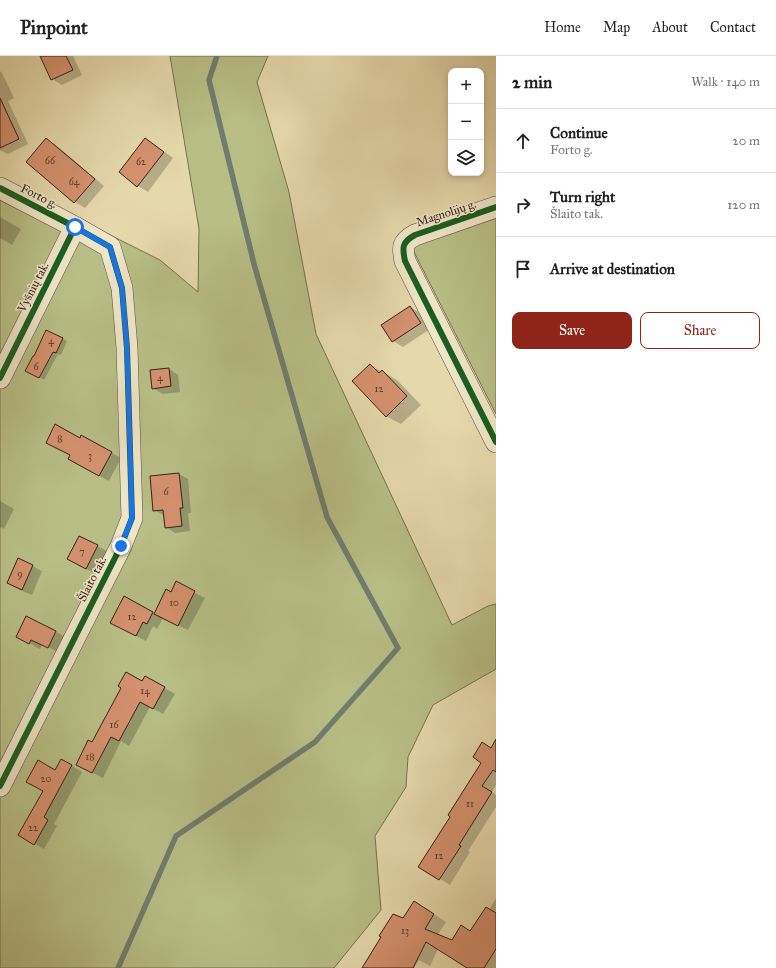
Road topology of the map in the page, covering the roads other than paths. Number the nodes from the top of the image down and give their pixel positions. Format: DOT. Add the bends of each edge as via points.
graph roads {
  1 [pos="0,188"];
  2 [pos="496,207"];
  3 [pos="75,227"];
  4 [pos="110,247"];
  5 [pos="0,378"];
  6 [pos="496,442"];
  7 [pos="0,786"];
  1 -- 3 [label="street, Forto g."];
  2 -- 6 [label="street, Magnolijų g." via="415,235 409,238 402,251"];
  3 -- 4 [label="street, Forto g."];
  3 -- 5 [label="street, Vyšnių tak."];
  4 -- 7 [label="street, Šlaito tak." via="122,288 127,356 132,518 121,546"];
}
